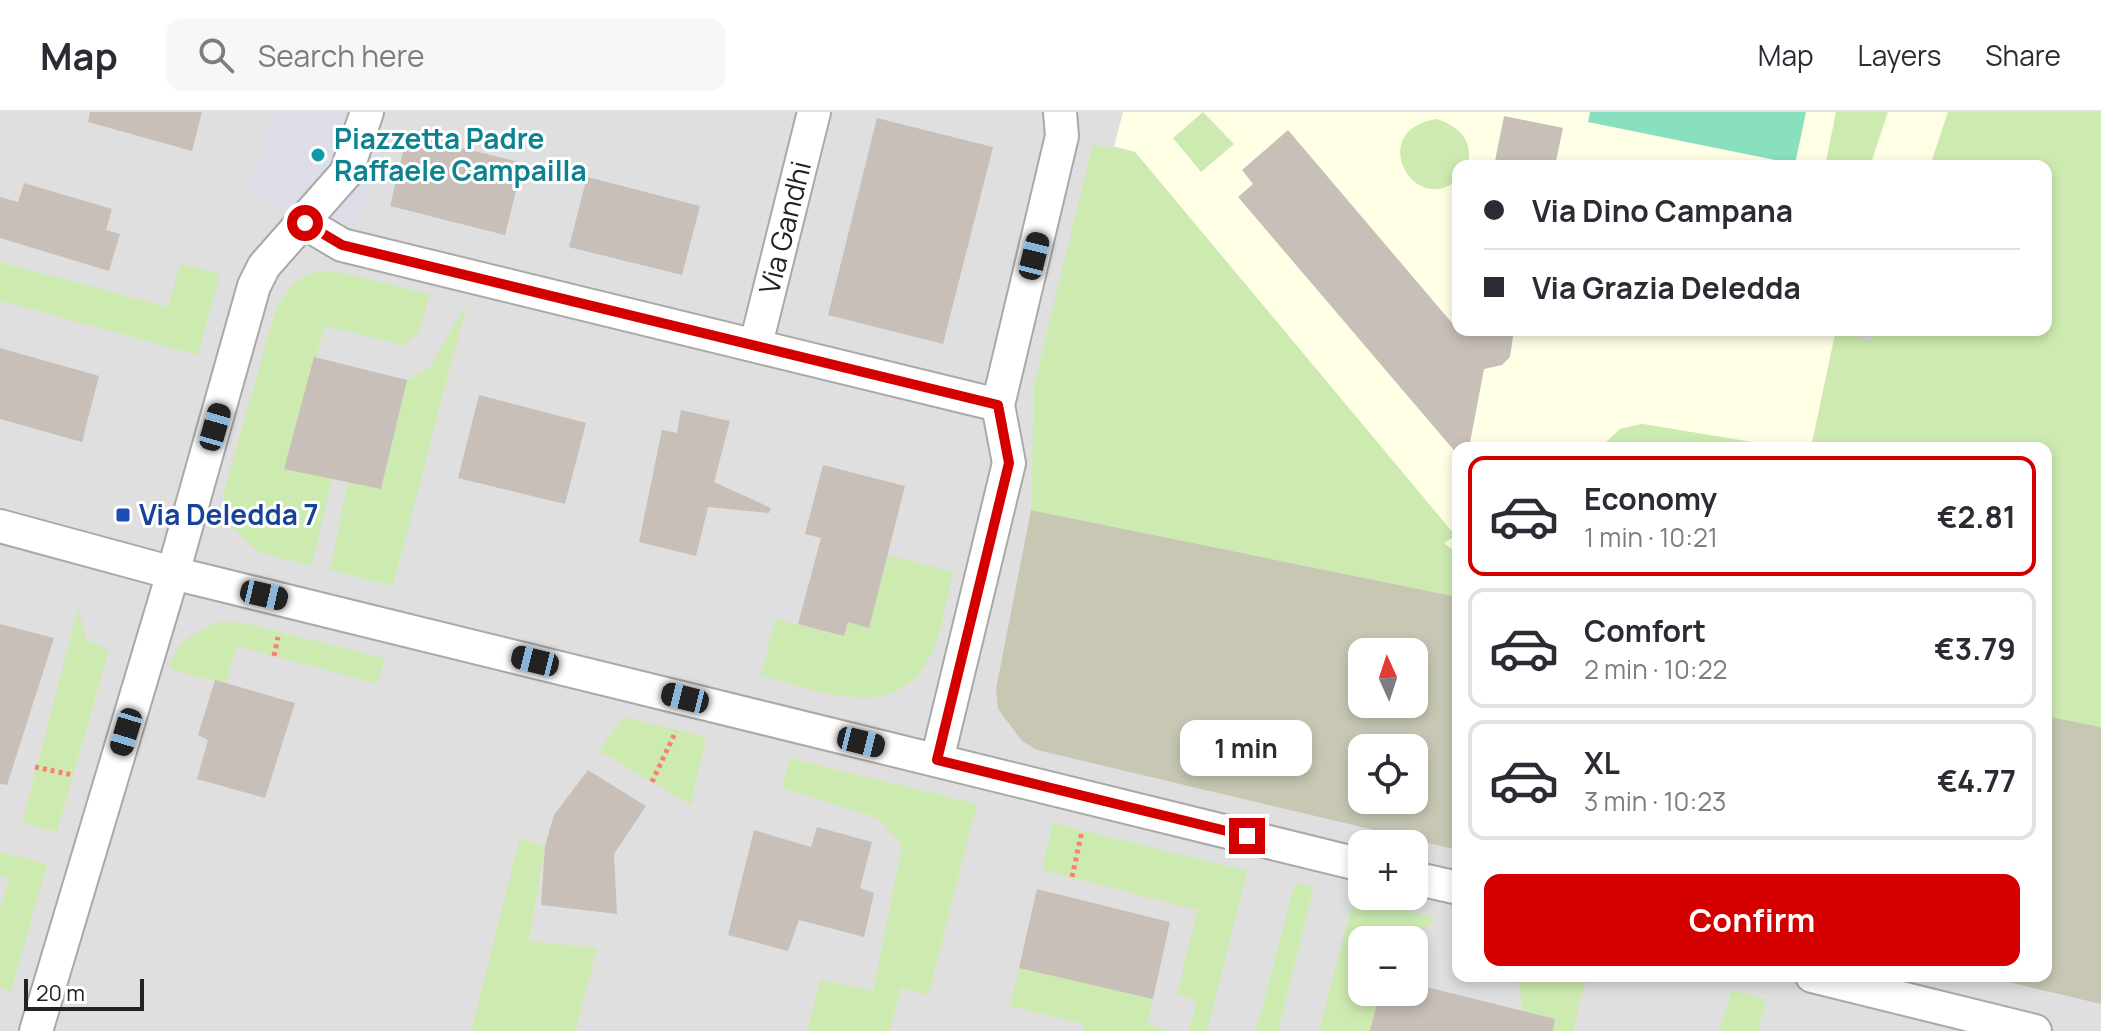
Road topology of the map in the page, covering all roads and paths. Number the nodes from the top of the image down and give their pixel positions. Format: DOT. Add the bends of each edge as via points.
graph roads {
  1 [pos="367,112"];
  2 [pos="814,112"];
  3 [pos="1060,112"];
  4 [pos="305,223"];
  5 [pos="756,344"];
  6 [pos="998,405"];
  7 [pos="0,526"];
  8 [pos="173,573"];
  9 [pos="280,632"];
  10 [pos="274,656"];
  11 [pos="677,730"];
  12 [pos="937,760"];
  13 [pos="35,767"];
  14 [pos="73,775"];
  15 [pos="652,782"];
  16 [pos="1082,830"];
  17 [pos="1348,862"];
  18 [pos="1072,877"];
  19 [pos="1428,881"];
  20 [pos="1452,887"];
  21 [pos="1836,982"];
  22 [pos="36,1031"];
  23 [pos="2035,1031"];
  1 -- 4 [label="street" via="346,173"];
  2 -- 5 [label="street, Via Gandhi"];
  3 -- 6 [label="street" via="1062,136"];
  4 -- 5 [label="street" via="342,245"];
  4 -- 8 [label="street" via="264,266 254,286"];
  5 -- 6 [label="street"];
  6 -- 12 [label="street" via="1009,463"];
  7 -- 8 [label="street"];
  8 -- 12 [label="street"];
  8 -- 22 [label="street"];
  9 -- 10 [label="path"];
  11 -- 15 [label="path"];
  12 -- 17 [label="street"];
  13 -- 14 [label="path"];
  16 -- 18 [label="path"];
  19 -- 20 [label="street"];
  21 -- 23 [label="street"];
}
